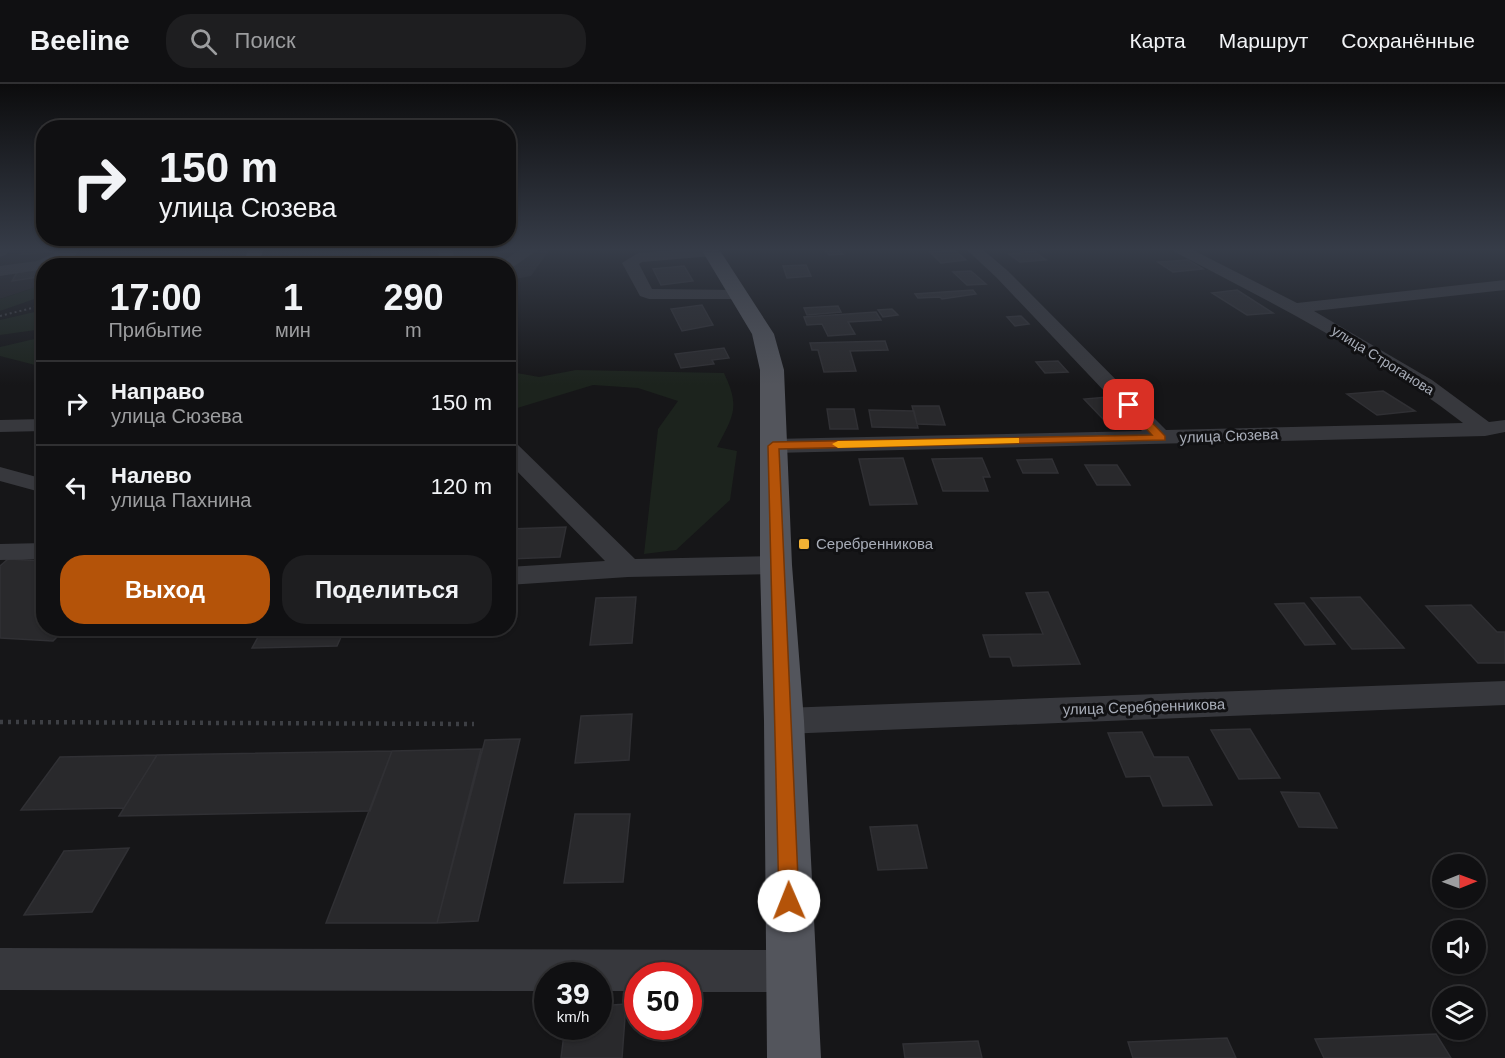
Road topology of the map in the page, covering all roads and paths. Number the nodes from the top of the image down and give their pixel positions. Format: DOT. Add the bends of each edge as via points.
graph roads {
  1 [pos="653,294"];
  2 [pos="701,294"];
  3 [pos="740,294"];
  4 [pos="1022,294"];
  5 [pos="1268,294"];
  6 [pos="1418,294"];
  7 [pos="36,307"];
  8 [pos="1294,308"];
  9 [pos="0,316"];
  10 [pos="36,426"];
  11 [pos="1495,428"];
  12 [pos="5,429"];
  13 [pos="1161,438"];
  14 [pos="773,446"];
  15 [pos="516,456"];
  16 [pos="0,474"];
  17 [pos="36,484"];
  18 [pos="36,551"];
  19 [pos="0,552"];
  20 [pos="776,565"];
  21 [pos="628,568"];
  22 [pos="516,575"];
  23 [pos="1505,693"];
  24 [pos="784,721"];
  25 [pos="0,722"];
  26 [pos="474,724"];
  27 [pos="0,969"];
  28 [pos="791,971"];
  29 [pos="794,1058"];
  1 -- 2 [label="street"];
  3 -- 14 [label="main road" via="762,334 772,370"];
  4 -- 13 [label="street"];
  5 -- 8 [label="street, улица Строганова"];
  6 -- 8 [label="street"];
  7 -- 9 [label="path"];
  8 -- 11 [label="street, улица Строганова"];
  10 -- 12 [label="street"];
  11 -- 13 [label="street, улица Сюзева"];
  13 -- 14 [label="street, улица Сюзева"];
  14 -- 20 [label="main road"];
  15 -- 21 [label="street"];
  16 -- 17 [label="street"];
  18 -- 19 [label="street"];
  20 -- 21 [label="street"];
  20 -- 24 [label="main road"];
  21 -- 22 [label="street"];
  23 -- 24 [label="street, улица Серебренникова"];
  24 -- 28 [label="main road"];
  25 -- 26 [label="path"];
  27 -- 28 [label="street"];
  28 -- 29 [label="main road"];
}
